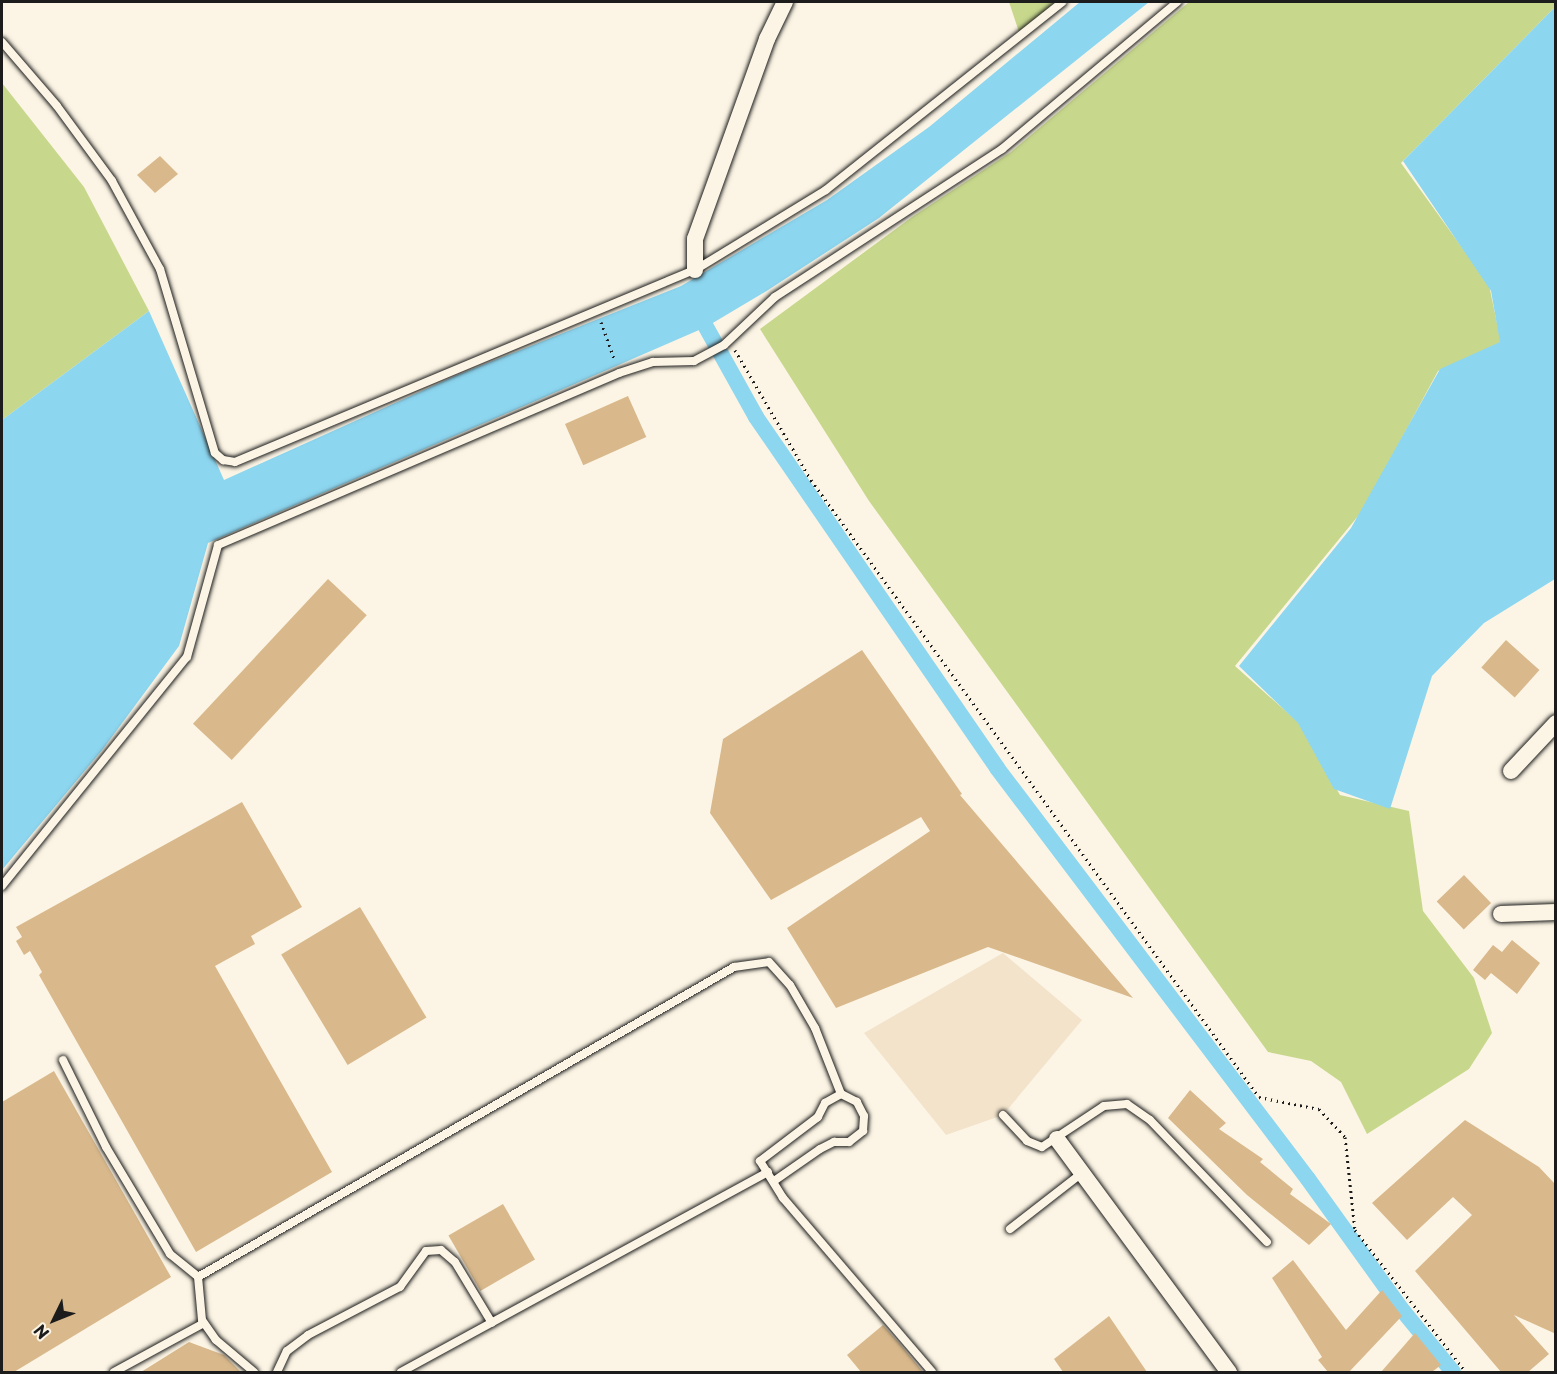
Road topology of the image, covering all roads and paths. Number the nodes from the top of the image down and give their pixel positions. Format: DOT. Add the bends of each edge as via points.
graph roads {
  1 [pos="785,2"];
  2 [pos="1062,2"];
  3 [pos="1177,2"];
  4 [pos="2,42"];
  5 [pos="695,270"];
  6 [pos="599,316"];
  7 [pos="726,343"];
  8 [pos="618,368"];
  9 [pos="1556,723"];
  10 [pos="1511,771"];
  11 [pos="2,886"];
  12 [pos="1556,912"];
  13 [pos="1501,914"];
  14 [pos="63,1060"];
  15 [pos="841,1094"];
  16 [pos="1003,1115"];
  17 [pos="1058,1139"];
  18 [pos="768,1172"];
  19 [pos="1082,1173"];
  20 [pos="774,1181"];
  21 [pos="1010,1229"];
  22 [pos="1267,1242"];
  23 [pos="198,1277"];
  24 [pos="204,1323"];
  25 [pos="492,1323"];
  26 [pos="114,1372"];
  27 [pos="254,1372"];
  28 [pos="276,1372"];
  29 [pos="401,1372"];
  30 [pos="932,1372"];
  31 [pos="1229,1372"];
  32 [pos="1466,1372"];
  1 -- 5 [label="street" via="767,39 695,239"];
  2 -- 5 [label="lane" via="826,190"];
  3 -- 7 [label="lane" via="1002,149 775,297"];
  4 -- 5 [label="lane" via="57,106 112,181 160,269 216,453 223,460 235,462 352,415"];
  6 -- 8 [label="path"];
  7 -- 11 [label="lane" via="694,361 653,362 619,373 218,545 187,657"];
  7 -- 32 [label="path" via="812,480 1259,1097 1319,1109 1346,1137 1355,1230"];
  9 -- 10 [label="street"];
  12 -- 13 [label="street"];
  14 -- 23 [label="lane" via="106,1147 170,1254"];
  15 -- 18 [label="lane" via="760,1161"];
  15 -- 20 [label="lane" via="857,1102 864,1116 863,1131 849,1142 834,1142 820,1149"];
  15 -- 23 [label="lane" via="815,1028 790,985 769,962 734,967"];
  16 -- 17 [label="lane" via="1036,1146 1048,1146"];
  17 -- 19 [label="street"];
  17 -- 22 [label="lane" via="1104,1106 1116,1102 1133,1107 1150,1119"];
  18 -- 20 [label="lane"];
  18 -- 25 [label="lane"];
  19 -- 21 [label="lane"];
  19 -- 31 [label="street"];
  20 -- 30 [label="lane" via="783,1198"];
  23 -- 24 [label="lane"];
  24 -- 26 [label="lane"];
  24 -- 27 [label="lane" via="216,1340"];
  25 -- 28 [label="lane" via="454,1262 441,1250 426,1251 400,1287 308,1335 288,1351"];
  25 -- 29 [label="lane"];
}
